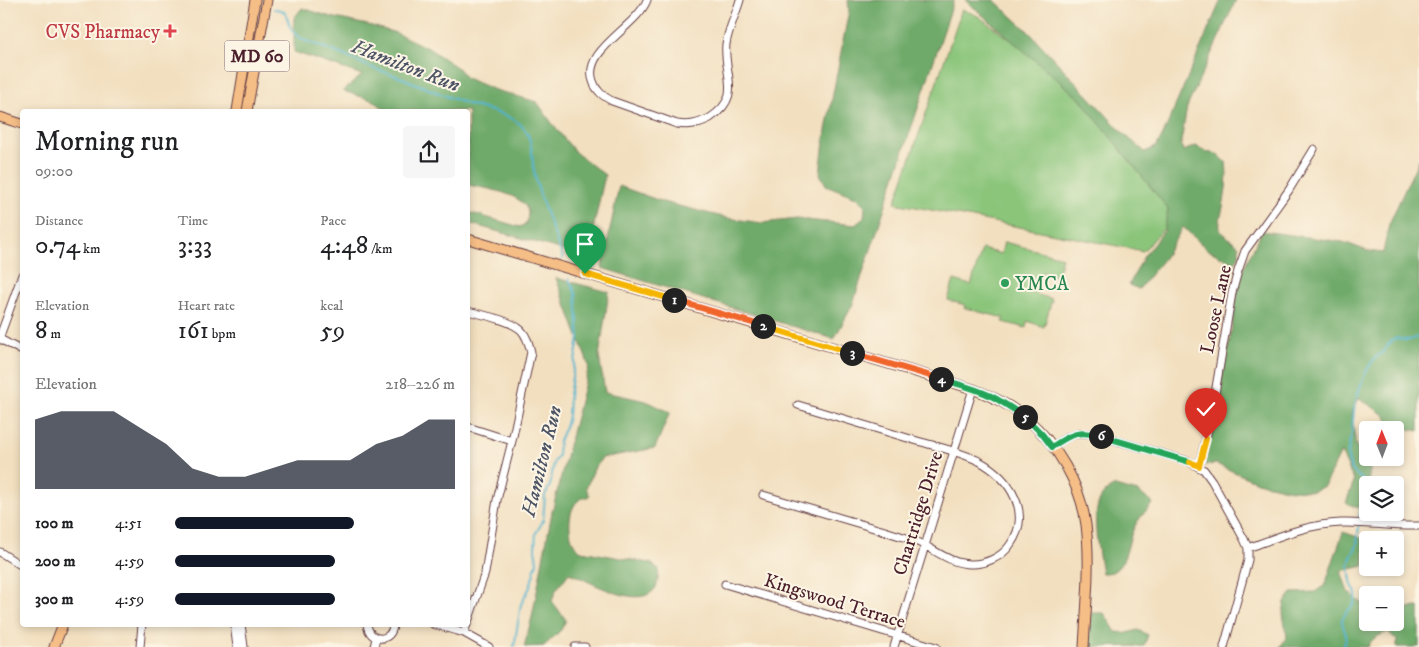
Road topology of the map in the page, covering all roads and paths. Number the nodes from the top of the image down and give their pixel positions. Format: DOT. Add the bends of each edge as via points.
graph roads {
  1 [pos="255,0"];
  2 [pos="267,0"];
  3 [pos="648,0"];
  4 [pos="740,0"];
  5 [pos="248,108"];
  6 [pos="237,109"];
  7 [pos="0,117"];
  8 [pos="20,123"];
  9 [pos="1314,149"];
  10 [pos="470,240"];
  11 [pos="20,281"];
  12 [pos="470,312"];
  13 [pos="0,338"];
  14 [pos="20,350"];
  15 [pos="973,389"];
  16 [pos="798,405"];
  17 [pos="470,429"];
  18 [pos="512,440"];
  19 [pos="1052,447"];
  20 [pos="953,451"];
  21 [pos="1199,466"];
  22 [pos="763,495"];
  23 [pos="1419,526"];
  24 [pos="925,545"];
  25 [pos="1248,548"];
  26 [pos="0,552"];
  27 [pos="20,565"];
  28 [pos="725,584"];
  29 [pos="470,617"];
  30 [pos="62,627"];
  31 [pos="142,627"];
  32 [pos="234,627"];
  33 [pos="241,627"];
  34 [pos="368,627"];
  35 [pos="393,627"];
  36 [pos="442,627"];
  37 [pos="466,627"];
  38 [pos="464,634"];
  39 [pos="897,636"];
  40 [pos="378,638"];
  41 [pos="54,647"];
  42 [pos="140,647"];
  43 [pos="236,647"];
  44 [pos="244,647"];
  45 [pos="374,647"];
  46 [pos="378,647"];
  47 [pos="489,647"];
  48 [pos="575,647"];
  49 [pos="585,647"];
  50 [pos="894,647"];
  51 [pos="936,647"];
  52 [pos="1084,647"];
  53 [pos="1224,647"];
  1 -- 6 [label="main road, MD 60"];
  2 -- 5 [label="main road, MD 60"];
  3 -- 4 [label="street" via="642,12 595,58 592,79 604,97 687,126 702,122 727,102 730,89 727,42"];
  7 -- 8 [label="main road"];
  9 -- 21 [label="street, Loose Lane" via="1245,251 1232,293 1211,417"];
  10 -- 15 [label="main road"];
  11 -- 13 [label="street"];
  12 -- 18 [label="street" via="514,326 521,330 529,344 530,361"];
  13 -- 14 [label="street"];
  15 -- 19 [label="main road" via="999,400 1025,418"];
  15 -- 20 [label="street, Chartridge Drive"];
  16 -- 20 [label="street"];
  17 -- 18 [label="street"];
  18 -- 29 [label="street" via="497,500 485,573"];
  19 -- 21 [label="street" via="1073,434 1088,434"];
  19 -- 52 [label="main road" via="1074,483 1086,523 1088,558"];
  20 -- 24 [label="street, Chartridge Drive"];
  20 -- 24 [label="street" via="988,467 1008,486 1018,507 1018,529 1008,548 980,564 959,563"];
  21 -- 25 [label="street" via="1212,481"];
  22 -- 24 [label="street"];
  23 -- 25 [label="street" via="1354,522 1326,524"];
  24 -- 39 [label="street, Chartridge Drive"];
  25 -- 53 [label="street" via="1248,560"];
  26 -- 27 [label="street"];
  28 -- 39 [label="street, Kingswood Terrace"];
  30 -- 41 [label="main road"];
  31 -- 42 [label="street"];
  32 -- 43 [label="street"];
  33 -- 44 [label="street"];
  34 -- 40 [label="street"];
  35 -- 40 [label="street" via="391,634"];
  36 -- 38 [label="street"];
  37 -- 38 [label="street"];
  38 -- 47 [label="street"];
  39 -- 50 [label="street, Chartridge Drive"];
  39 -- 51 [label="street, Kingswood Terrace"];
  40 -- 45 [label="street"];
  40 -- 46 [label="street"];
  48 -- 49 [label="street"];
}
